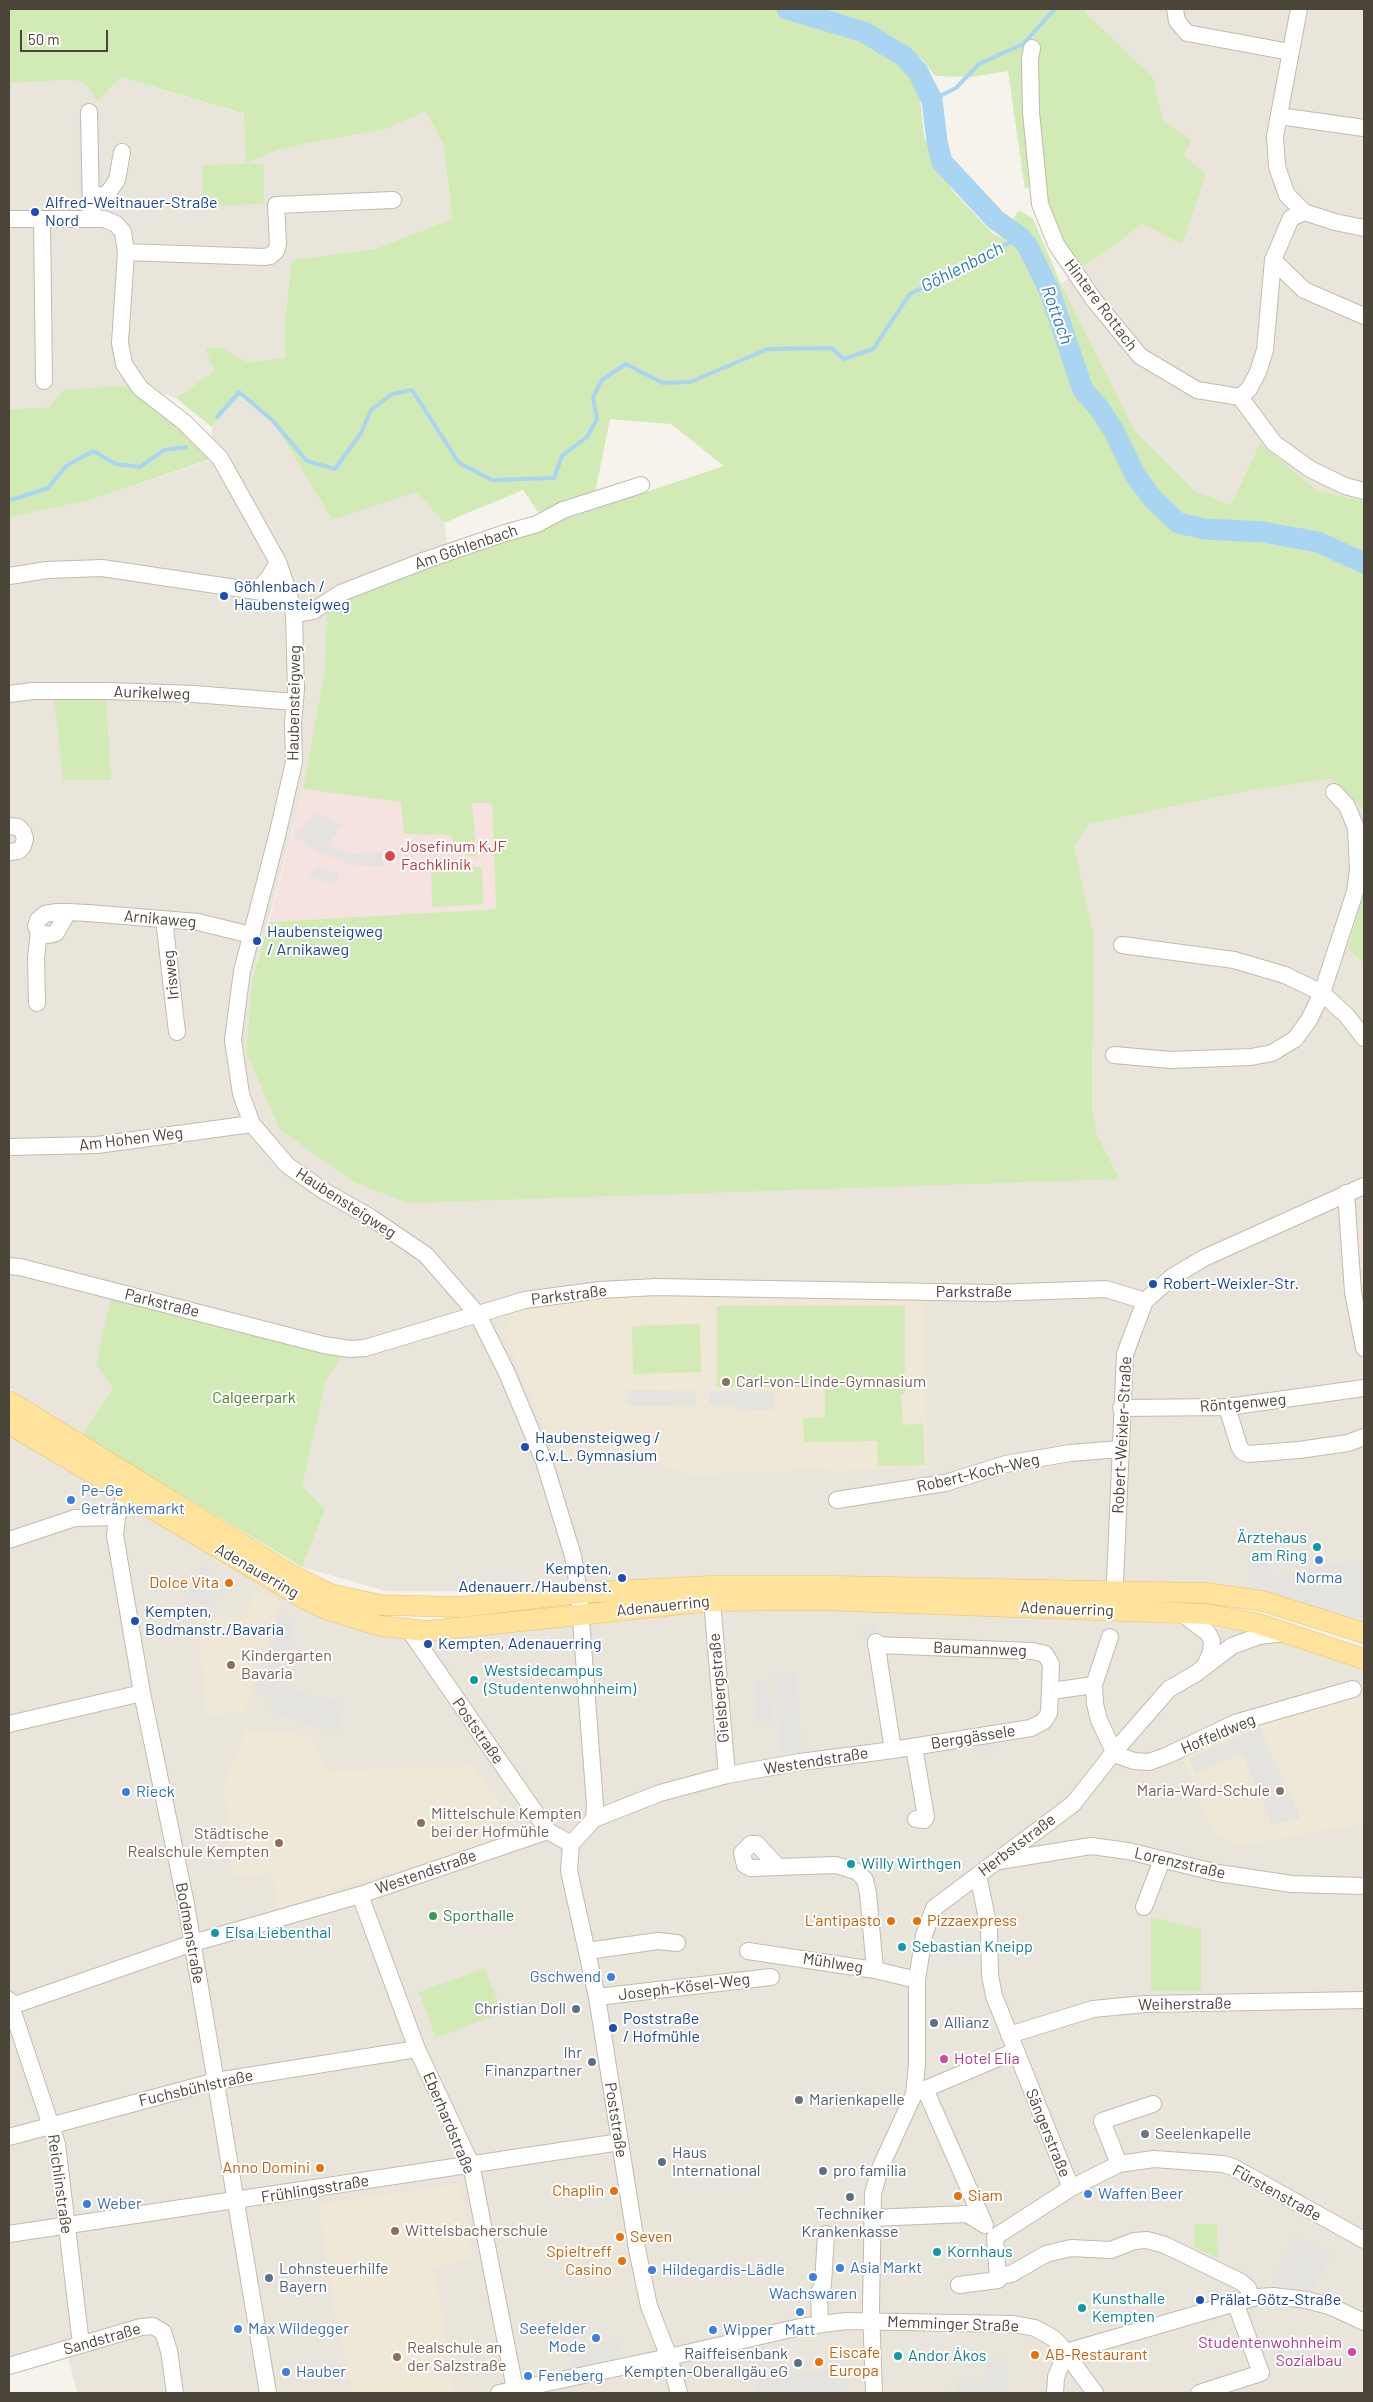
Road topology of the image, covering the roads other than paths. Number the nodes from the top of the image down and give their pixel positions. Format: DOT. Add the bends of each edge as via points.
graph roads {
  1 [pos="1175,9"];
  2 [pos="1299,9"];
  3 [pos="1032,48"];
  4 [pos="1290,52"];
  5 [pos="89,112"];
  6 [pos="1279,116"];
  7 [pos="1364,128"];
  8 [pos="122,152"];
  9 [pos="90,200"];
  10 [pos="393,200"];
  11 [pos="1304,212"];
  12 [pos="9,219"];
  13 [pos="42,219"];
  14 [pos="100,219"];
  15 [pos="1364,228"];
  16 [pos="126,252"];
  17 [pos="1273,260"];
  18 [pos="1364,316"];
  19 [pos="44,381"];
  20 [pos="1240,397"];
  21 [pos="641,485"];
  22 [pos="1364,491"];
  23 [pos="278,562"];
  24 [pos="9,576"];
  25 [pos="256,591"];
  26 [pos="292,607"];
  27 [pos="9,694"];
  28 [pos="296,702"];
  29 [pos="1334,792"];
  30 [pos="9,826"];
  31 [pos="9,852"];
  32 [pos="164,919"];
  33 [pos="251,935"];
  34 [pos="1122,945"];
  35 [pos="1322,993"];
  36 [pos="37,1003"];
  37 [pos="177,1032"];
  38 [pos="1364,1038"];
  39 [pos="1114,1055"];
  40 [pos="252,1124"];
  41 [pos="9,1147"];
  42 [pos="1364,1186"];
  43 [pos="1346,1193"];
  44 [pos="9,1266"];
  45 [pos="1145,1301"];
  46 [pos="478,1315"];
  47 [pos="1364,1348"];
  48 [pos="1364,1388"];
  49 [pos="9,1401"];
  50 [pos="1227,1407"];
  51 [pos="1121,1408"];
  52 [pos="9,1424"];
  53 [pos="1364,1437"];
  54 [pos="1120,1449"];
  55 [pos="129,1484"];
  56 [pos="836,1500"];
  57 [pos="117,1517"];
  58 [pos="9,1540"];
  59 [pos="579,1593"];
  60 [pos="712,1601"];
  61 [pos="1114,1601"];
  62 [pos="1181,1613"];
  63 [pos="581,1615"];
  64 [pos="409,1630"];
  65 [pos="1286,1633"];
  66 [pos="1364,1633"];
  67 [pos="1110,1637"];
  68 [pos="1364,1659"];
  69 [pos="1205,1666"];
  70 [pos="1094,1685"];
  71 [pos="1353,1689"];
  72 [pos="1051,1691"];
  73 [pos="142,1693"];
  74 [pos="9,1724"];
  75 [pos="914,1746"];
  76 [pos="893,1750"];
  77 [pos="1114,1753"];
  78 [pos="727,1775"];
  79 [pos="594,1819"];
  80 [pos="916,1819"];
  81 [pos="548,1831"];
  82 [pos="571,1844"];
  83 [pos="1162,1860"];
  84 [pos="998,1861"];
  85 [pos="778,1867"];
  86 [pos="978,1875"];
  87 [pos="1364,1886"];
  88 [pos="360,1895"];
  89 [pos="1144,1907"];
  90 [pos="193,1943"];
  91 [pos="677,1943"];
  92 [pos="748,1950"];
  93 [pos="587,1951"];
  94 [pos="875,1970"];
  95 [pos="771,1977"];
  96 [pos="917,1980"];
  97 [pos="597,1997"];
  98 [pos="1364,2000"];
  99 [pos="10,2004"];
  100 [pos="1009,2035"];
  101 [pos="417,2048"];
  102 [pos="1015,2051"];
  103 [pos="216,2080"];
  104 [pos="920,2091"];
  105 [pos="1153,2104"];
  106 [pos="52,2126"];
  107 [pos="9,2137"];
  108 [pos="620,2142"];
  109 [pos="471,2164"];
  110 [pos="1120,2164"];
  111 [pos="1071,2188"];
  112 [pos="235,2201"];
  113 [pos="871,2218"];
  114 [pos="984,2223"];
  115 [pos="67,2225"];
  116 [pos="9,2234"];
  117 [pos="826,2234"];
  118 [pos="995,2237"];
  119 [pos="1364,2240"];
  120 [pos="997,2276"];
  121 [pos="959,2284"];
  122 [pos="1251,2298"];
  123 [pos="1235,2302"];
  124 [pos="871,2322"];
  125 [pos="1364,2322"];
  126 [pos="820,2323"];
  127 [pos="81,2344"];
  128 [pos="1066,2352"];
  129 [pos="669,2358"];
  130 [pos="9,2366"];
  131 [pos="551,2387"];
  132 [pos="515,2389"];
  133 [pos="175,2393"];
  134 [pos="268,2393"];
  135 [pos="499,2393"];
  136 [pos="679,2393"];
  137 [pos="874,2393"];
  138 [pos="1055,2393"];
  139 [pos="1095,2393"];
  140 [pos="1199,2393"];
  1 -- 4 [label="street" via="1177,21 1187,33"];
  2 -- 4 [label="street"];
  3 -- 20 [label="street, Hintere Rottach" via="1031,112 1038,190 1046,223 1056,244 1094,300 1140,356 1197,390"];
  4 -- 6 [label="street"];
  5 -- 9 [label="street"];
  6 -- 7 [label="street"];
  6 -- 11 [label="street" via="1275,136 1277,167 1288,195"];
  8 -- 9 [label="street" via="116,180 108,193"];
  9 -- 14 [label="street" via="91,209"];
  10 -- 16 [label="street" via="276,205 278,244 270,256"];
  11 -- 15 [label="street"];
  11 -- 17 [label="street" via="1291,218"];
  12 -- 13 [label="street"];
  13 -- 14 [label="street"];
  13 -- 19 [label="street"];
  14 -- 16 [label="street, Haubensteigweg" via="116,224 123,232"];
  16 -- 23 [label="street, Haubensteigweg" via="120,343 124,364 140,388 184,422 220,458"];
  17 -- 18 [label="street" via="1304,290"];
  17 -- 20 [label="street" via="1265,350 1249,389"];
  20 -- 22 [label="street" via="1274,443 1310,468 1344,486"];
  21 -- 26 [label="street, Am Göhlenbach" via="563,510 537,524 426,560 341,593 313,611"];
  23 -- 25 [label="street"];
  23 -- 26 [label="street, Haubensteigweg"];
  24 -- 25 [label="street, Am Göhlenbach" via="47,570 102,568"];
  25 -- 26 [label="street, Am Göhlenbach"];
  26 -- 28 [label="street, Haubensteigweg"];
  27 -- 28 [label="street, Aurikelweg" via="33,691 194,694"];
  28 -- 33 [label="street, Haubensteigweg" via="294,762"];
  29 -- 35 [label="street" via="1347,806 1356,828 1358,870 1350,909"];
  30 -- 31 [label="street" via="18,827 25,839 18,851"];
  32 -- 33 [label="street, Arnikaweg" via="198,922"];
  32 -- 36 [label="street, Arnikaweg" via="68,912 45,914 36,926 39,932"];
  32 -- 37 [label="street, Irisweg"];
  33 -- 40 [label="street, Haubensteigweg" via="242,971 233,1040 242,1094"];
  34 -- 35 [label="street" via="1234,960 1285,975"];
  35 -- 38 [label="street" via="1347,1016"];
  35 -- 39 [label="street" via="1295,1039 1272,1053 1201,1060"];
  40 -- 41 [label="street, Am Hohen Weg" via="97,1145"];
  40 -- 46 [label="street, Haubensteigweg" via="287,1165 324,1192 370,1217 426,1255"];
  42 -- 43 [label="street, Robert-Weixler-Straße"];
  43 -- 45 [label="street, Robert-Weixler-Straße" via="1204,1258 1172,1277"];
  43 -- 47 [label="street" via="1353,1292"];
  44 -- 46 [label="street, Parkstraße" via="350,1349 364,1348"];
  45 -- 46 [label="street, Parkstraße" via="1106,1290 992,1293 656,1287 600,1290 525,1300"];
  45 -- 51 [label="street, Robert-Weixler-Straße" via="1124,1354"];
  46 -- 59 [label="street, Haubensteigweg" via="514,1388 544,1461 573,1556"];
  48 -- 50 [label="street, Röntgenweg"];
  49 -- 55 [label="main road, Adenauerring"];
  50 -- 51 [label="street, Röntgenweg"];
  50 -- 53 [label="street" via="1240,1446 1248,1454 1309,1449"];
  51 -- 54 [label="street, Robert-Weixler-Straße"];
  52 -- 55 [label="main road, Adenauerring"];
  54 -- 56 [label="street, Robert-Koch-Weg" via="1070,1453 1006,1464 946,1483"];
  54 -- 61 [label="street, Robert-Weixler-Straße"];
  55 -- 57 [label="street, Bodmanstraße"];
  55 -- 59 [label="main road, Adenauerring" via="330,1594 381,1605 420,1608 461,1607"];
  55 -- 64 [label="main road, Adenauerring" via="303,1598 364,1623"];
  57 -- 58 [label="street" via="75,1518"];
  57 -- 73 [label="street, Bodmanstraße" via="115,1535"];
  59 -- 61 [label="main road, Adenauerring" via="710,1586"];
  59 -- 63 [label="street, Haubensteigweg"];
  60 -- 61 [label="main road, Adenauerring"];
  60 -- 63 [label="main road, Adenauerring"];
  60 -- 78 [label="street, Gielsbergstraße"];
  61 -- 62 [label="main road, Adenauerring"];
  61 -- 66 [label="main road, Adenauerring" via="1205,1593 1263,1602"];
  62 -- 65 [label="main road, Adenauerring" via="1256,1623"];
  62 -- 69 [label="street" via="1208,1633 1212,1641"];
  63 -- 64 [label="main road, Adenauerring" via="457,1629"];
  63 -- 79 [label="street, Haubensteigweg"];
  64 -- 81 [label="street, Poststraße"];
  65 -- 68 [label="main road, Adenauerring"];
  65 -- 69 [label="street, Herbststraße" via="1259,1636 1232,1646"];
  67 -- 70 [label="street"];
  69 -- 77 [label="street, Herbststraße" via="1169,1689"];
  70 -- 72 [label="street"];
  70 -- 77 [label="street" via="1099,1720"];
  71 -- 77 [label="street, Hoffeldweg" via="1235,1723 1150,1762 1134,1761"];
  72 -- 75 [label="street, Berggässele" via="1049,1712 1044,1721 1031,1728"];
  72 -- 76 [label="street, Baumannweg" via="1051,1664 1045,1654 876,1644"];
  73 -- 74 [label="street"];
  73 -- 90 [label="street, Bodmanstraße"];
  75 -- 76 [label="street, Berggässele"];
  75 -- 80 [label="street" via="926,1817 924,1820"];
  76 -- 78 [label="street, Westendstraße"];
  77 -- 84 [label="street, Herbststraße" via="1073,1804"];
  78 -- 79 [label="street, Westendstraße" via="660,1793"];
  79 -- 82 [label="street, Westendstraße"];
  81 -- 82 [label="street"];
  81 -- 88 [label="street, Westendstraße"];
  82 -- 93 [label="street, Poststraße" via="569,1871"];
  83 -- 84 [label="street, Lorenzstraße" via="1091,1846"];
  83 -- 87 [label="street, Lorenzstraße" via="1218,1873 1292,1884"];
  83 -- 89 [label="street"];
  84 -- 86 [label="street, Herbststraße"];
  85 -- 94 [label="street" via="836,1865 858,1872 868,1893"];
  86 -- 96 [label="street, Herbststraße" via="934,1908 924,1935"];
  86 -- 100 [label="street, Sängerstraße" via="989,1928 994,1996"];
  88 -- 90 [label="street, Westendstraße"];
  88 -- 101 [label="street, Eberhardstraße"];
  90 -- 99 [label="street, Westendstraße"];
  90 -- 103 [label="street, Bodmanstraße"];
  91 -- 93 [label="street" via="658,1941"];
  92 -- 94 [label="street, Mühlweg"];
  93 -- 97 [label="street, Poststraße"];
  94 -- 96 [label="street, Mühlweg"];
  95 -- 97 [label="street, Joseph-Kösel-Weg"];
  96 -- 104 [label="street, Herbststraße"];
  97 -- 108 [label="street, Poststraße"];
  98 -- 100 [label="street, Weiherstraße" via="1145,2004 1102,2008"];
  99 -- 106 [label="street, Reichlinstraße"];
  100 -- 102 [label="street, Sängerstraße"];
  101 -- 103 [label="street, Fuchsbühlstraße"];
  101 -- 109 [label="street, Eberhardstraße"];
  102 -- 104 [label="street"];
  102 -- 111 [label="street, Sängerstraße"];
  103 -- 106 [label="street, Fuchsbühlstraße"];
  103 -- 112 [label="street, Bodmanstraße"];
  104 -- 113 [label="street" via="874,2182"];
  104 -- 114 [label="street, Herbststraße"];
  105 -- 110 [label="street" via="1102,2120"];
  106 -- 107 [label="street, Fuchsbühlstraße"];
  106 -- 115 [label="street, Reichlinstraße"];
  108 -- 109 [label="street, Frühlingsstraße"];
  108 -- 129 [label="street, Poststraße" via="649,2306"];
  109 -- 112 [label="street, Frühlingsstraße"];
  109 -- 132 [label="street, Eberhardstraße"];
  110 -- 111 [label="street, Fürstenstraße"];
  110 -- 119 [label="street, Fürstenstraße" via="1154,2159 1233,2167"];
  111 -- 118 [label="street, Fürstenstraße"];
  112 -- 115 [label="street, Frühlingsstraße"];
  112 -- 134 [label="street, Bodmanstraße"];
  113 -- 114 [label="street" via="968,2214"];
  113 -- 124 [label="street"];
  114 -- 118 [label="street, Herbststraße"];
  115 -- 116 [label="street, Frühlingsstraße"];
  115 -- 127 [label="street, Reichlinstraße"];
  117 -- 126 [label="street" via="823,2284 819,2292"];
  118 -- 120 [label="street"];
  120 -- 121 [label="street" via="998,2280"];
  120 -- 122 [label="street" via="1012,2274 1046,2254 1071,2248 1111,2250 1134,2240 1155,2241 1241,2282 1248,2288"];
  122 -- 123 [label="street"];
  122 -- 125 [label="street" via="1273,2296 1307,2300"];
  123 -- 128 [label="street"];
  123 -- 140 [label="street" via="1261,2373"];
  124 -- 126 [label="street, Memminger Straße"];
  124 -- 128 [label="street, Memminger Straße" via="1025,2325 1054,2338"];
  124 -- 137 [label="street"];
  126 -- 129 [label="street, Memminger Straße"];
  127 -- 130 [label="street, Sandstraße"];
  127 -- 133 [label="street, Sandstraße" via="154,2326 163,2332"];
  128 -- 138 [label="street" via="1056,2377"];
  128 -- 139 [label="street, Memminger Straße"];
  129 -- 131 [label="street, Memminger Straße"];
  129 -- 136 [label="street, Poststraße"];
  131 -- 132 [label="street, Memminger Straße"];
  132 -- 135 [label="street, Memminger Straße"];
}
